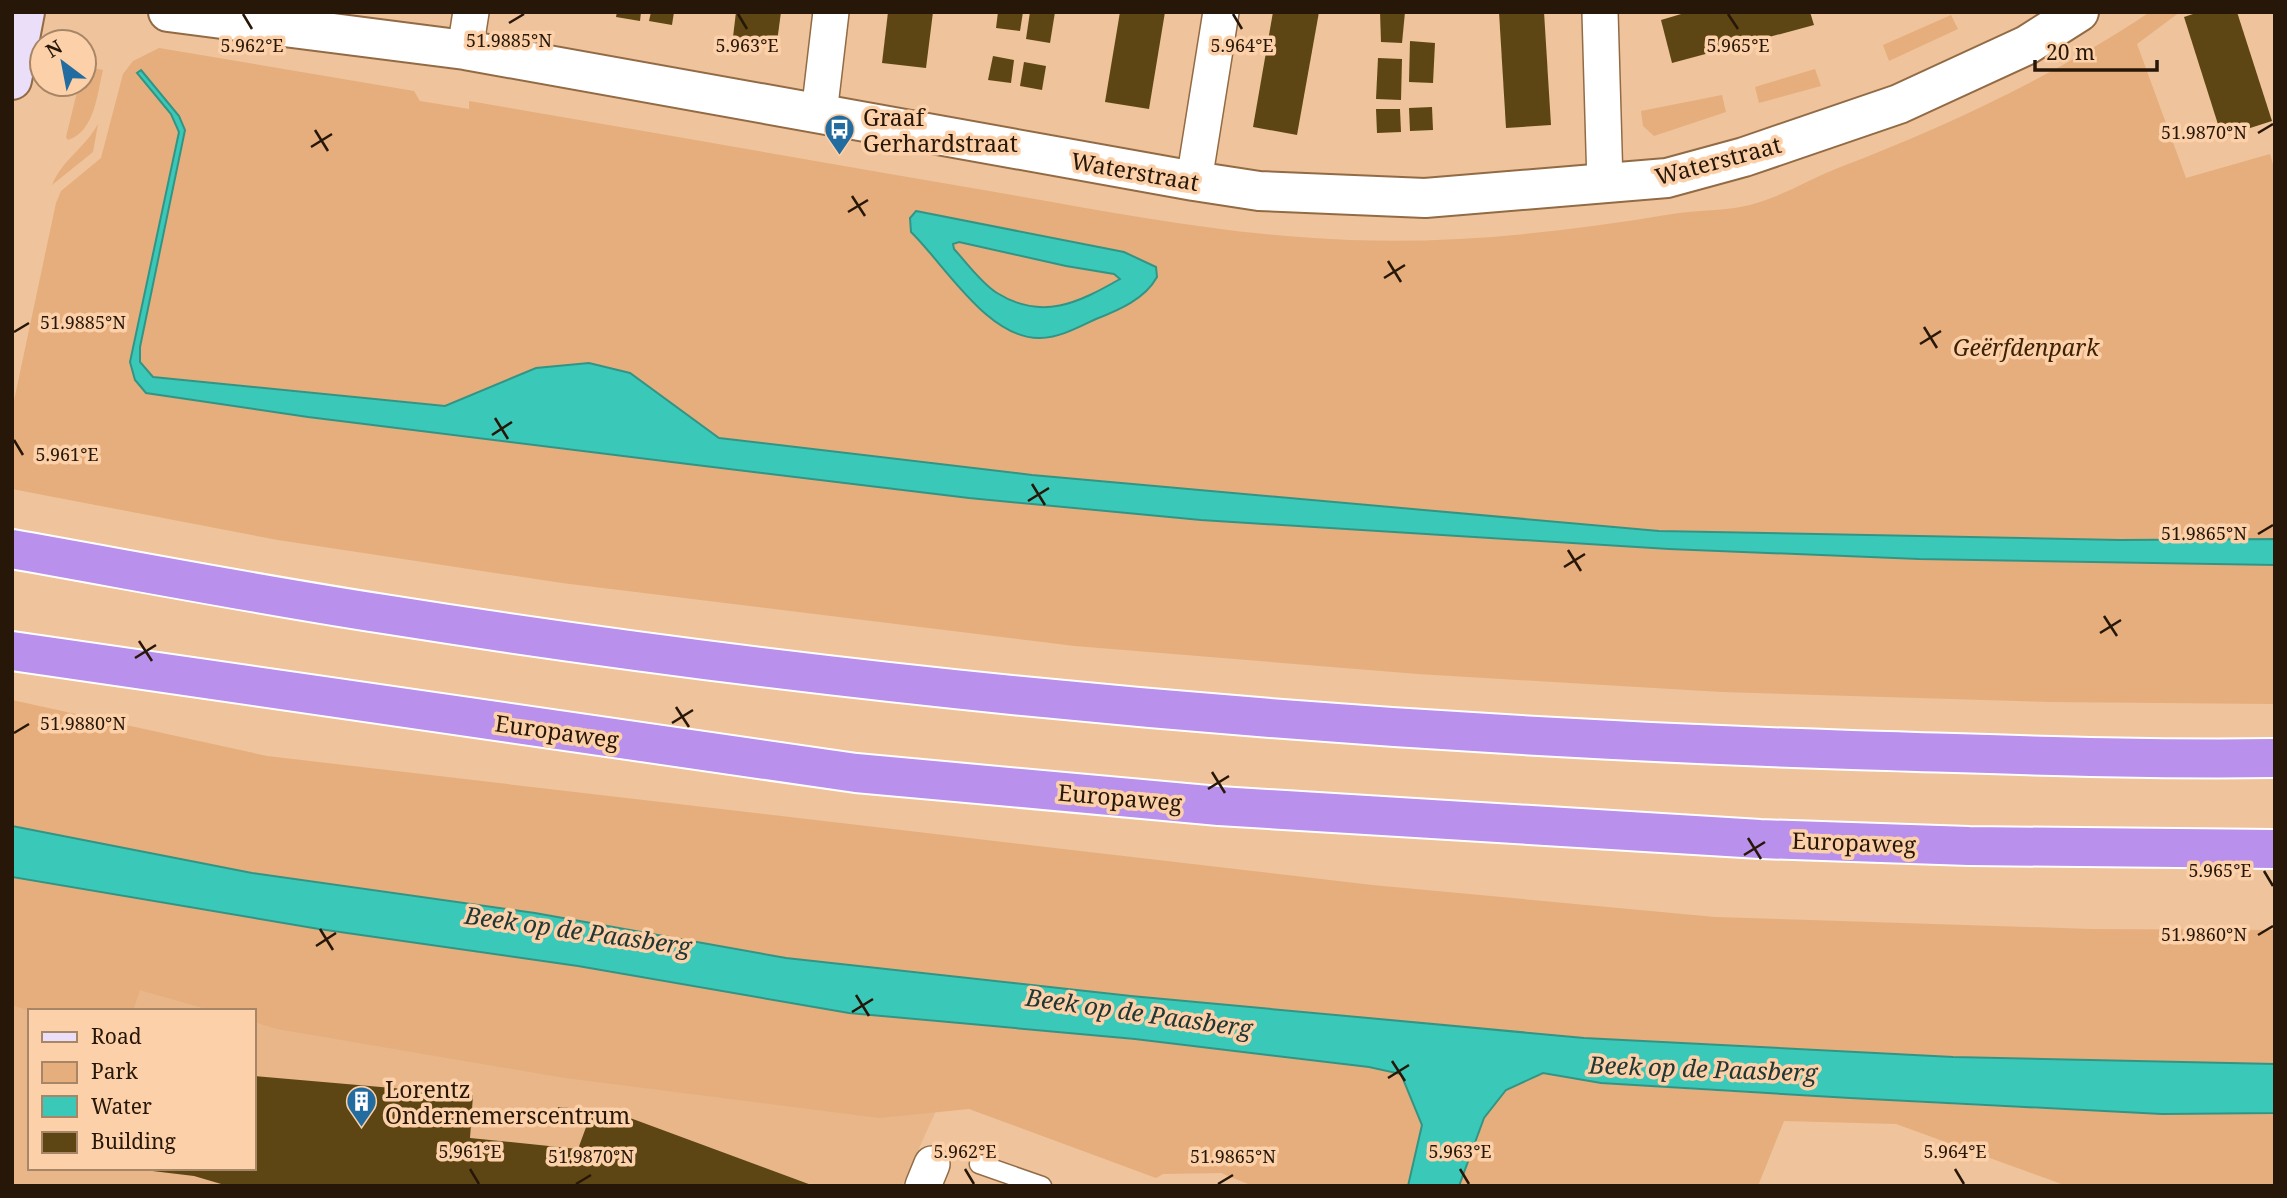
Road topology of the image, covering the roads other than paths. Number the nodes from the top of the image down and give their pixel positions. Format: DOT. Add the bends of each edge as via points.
graph roads {
  1 [pos="26,12"];
  2 [pos="168,12"];
  3 [pos="471,12"];
  4 [pos="831,12"];
  5 [pos="1221,12"];
  6 [pos="1600,12"];
  7 [pos="2079,12"];
  8 [pos="465,50"];
  9 [pos="12,80"];
  10 [pos="819,114"];
  11 [pos="1194,181"];
  12 [pos="1605,184"];
  13 [pos="25,551"];
  14 [pos="14,651"];
  15 [pos="2275,758"];
  16 [pos="2275,849"];
  17 [pos="979,1164"];
  18 [pos="1042,1186"];
  1 -- 9 [label="main road"];
  2 -- 8 [label="street, Waterstraat"];
  3 -- 8 [label="street"];
  4 -- 10 [label="street"];
  5 -- 11 [label="street"];
  6 -- 12 [label="street"];
  7 -- 12 [label="street, Waterstraat" via="2026,45 1899,104 1667,178"];
  8 -- 10 [label="street, Waterstraat"];
  10 -- 11 [label="street, Waterstraat"];
  11 -- 12 [label="street, Waterstraat" via="1259,191 1425,198"];
  13 -- 15 [label="highway" via="384,614 751,665 1248,716 1708,745"];
  14 -- 16 [label="highway, Europaweg" via="856,773 1219,806 1760,839"];
  17 -- 18 [label="lane"];
}
